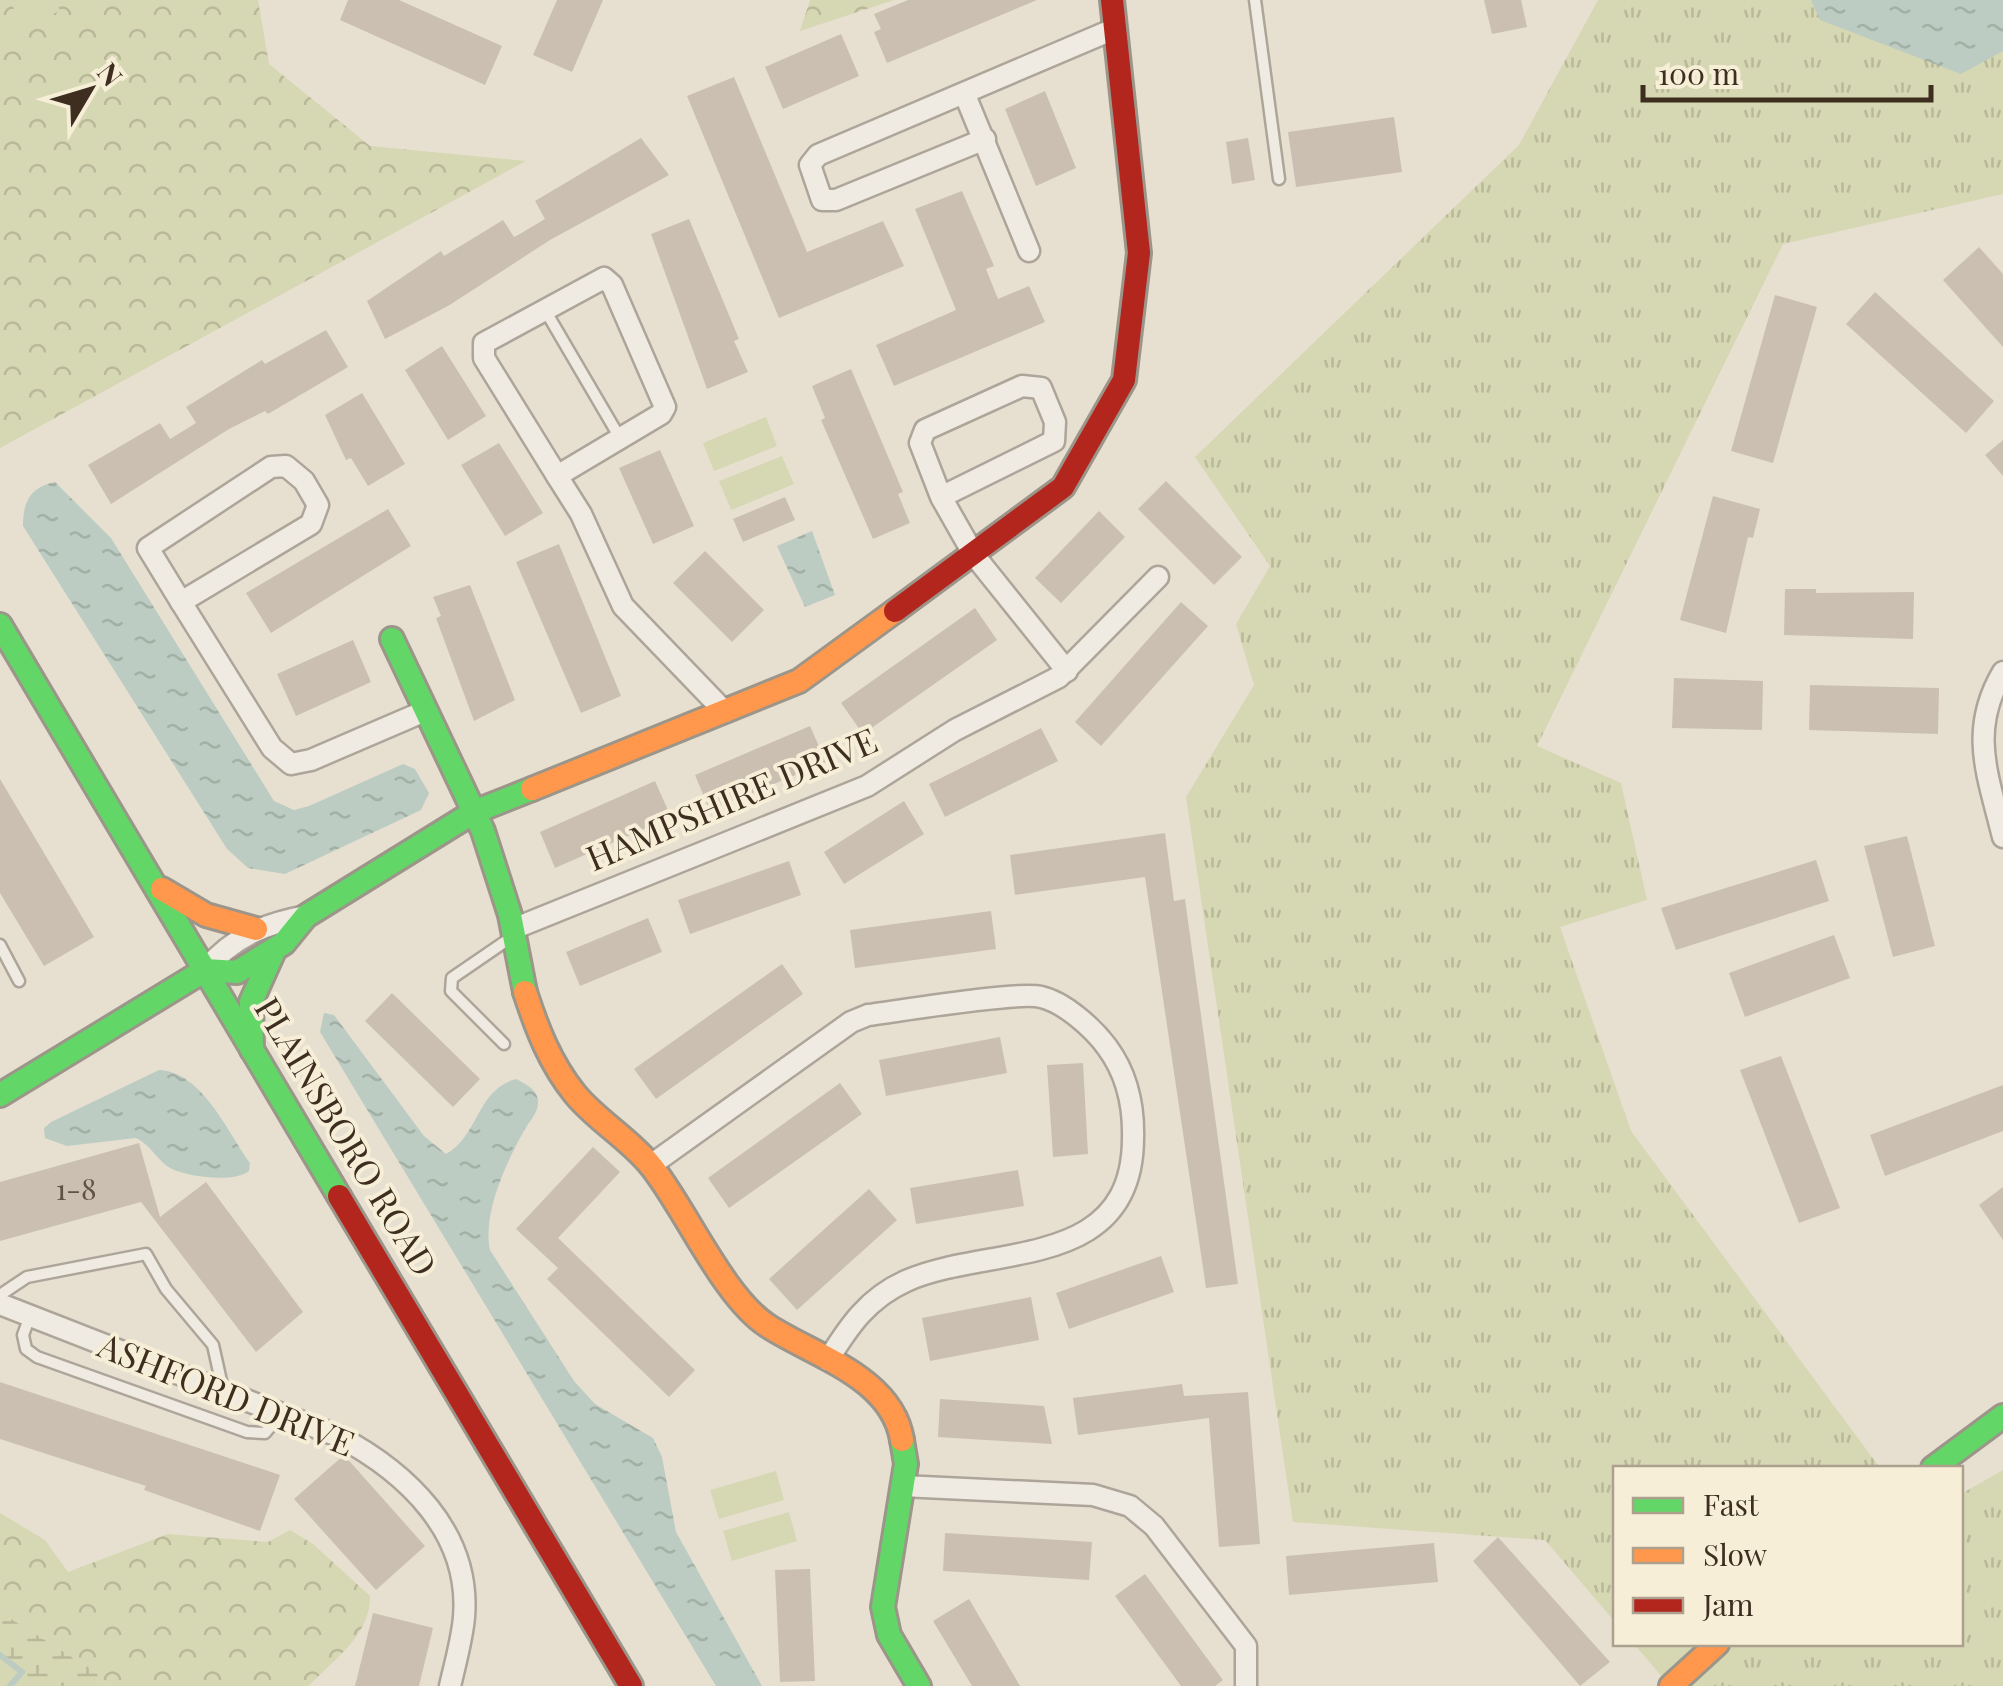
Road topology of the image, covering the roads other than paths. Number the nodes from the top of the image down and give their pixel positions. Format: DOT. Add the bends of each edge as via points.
graph roads {
  1 [pos="1112,0"];
  2 [pos="1255,0"];
  3 [pos="1114,29"];
  4 [pos="965,95"];
  5 [pos="985,140"];
  6 [pos="1279,179"];
  7 [pos="1029,251"];
  8 [pos="545,309"];
  9 [pos="620,438"];
  10 [pos="557,476"];
  11 [pos="942,497"];
  12 [pos="974,555"];
  13 [pos="1158,577"];
  14 [pos="180,602"];
  15 [pos="0,625"];
  16 [pos="392,639"];
  17 [pos="1067,671"];
  18 [pos="2003,672"];
  19 [pos="425,711"];
  20 [pos="726,712"];
  21 [pos="474,812"];
  22 [pos="2003,837"];
  23 [pos="154,883"];
  24 [pos="306,916"];
  25 [pos="256,929"];
  26 [pos="514,932"];
  27 [pos="0,945"];
  28 [pos="276,948"];
  29 [pos="204,970"];
  30 [pos="19,980"];
  31 [pos="504,1044"];
  32 [pos="252,1051"];
  33 [pos="0,1096"];
  34 [pos="651,1165"];
  35 [pos="0,1296"];
  36 [pos="0,1304"];
  37 [pos="30,1316"];
  38 [pos="828,1360"];
  39 [pos="223,1391"];
  40 [pos="280,1414"];
  41 [pos="2003,1416"];
  42 [pos="1936,1466"];
  43 [pos="902,1486"];
  44 [pos="1715,1646"];
  45 [pos="450,1686"];
  46 [pos="630,1686"];
  47 [pos="919,1686"];
  48 [pos="1246,1686"];
  49 [pos="1672,1686"];
  1 -- 3 [label="street"];
  2 -- 6 [label="lane"];
  3 -- 4 [label="street"];
  3 -- 12 [label="street" via="1138,253 1124,380 1063,487"];
  4 -- 5 [label="street"];
  4 -- 5 [label="street" via="818,155 810,165 822,200"];
  5 -- 7 [label="street"];
  8 -- 9 [label="lane"];
  8 -- 9 [label="street" via="598,279 612,285 665,402 662,414"];
  8 -- 10 [label="street" via="484,343 482,352"];
  9 -- 10 [label="street"];
  10 -- 20 [label="street" via="623,606"];
  11 -- 11 [label="street" via="920,443 925,430 1022,386 1042,388 1055,422 1054,441"];
  11 -- 12 [label="street"];
  12 -- 17 [label="street"];
  12 -- 20 [label="street" via="799,680"];
  13 -- 17 [label="street, HAMPSHIRE DRIVE"];
  14 -- 14 [label="street" via="148,548 270,467 286,466 304,481 318,505 311,524"];
  14 -- 19 [label="street" via="272,748 291,764"];
  15 -- 23 [label="street, PLAINSBORO ROAD"];
  16 -- 19 [label="street"];
  17 -- 26 [label="street, HAMPSHIRE DRIVE" via="867,786"];
  18 -- 22 [label="street" via="1980,737"];
  19 -- 21 [label="street"];
  20 -- 21 [label="street"];
  21 -- 24 [label="street"];
  21 -- 26 [label="street"];
  23 -- 25 [label="street" via="182,906"];
  23 -- 29 [label="street, PLAINSBORO ROAD"];
  24 -- 25 [label="street"];
  24 -- 28 [label="street"];
  25 -- 29 [label="street" via="223,948"];
  26 -- 31 [label="lane" via="452,978 451,992"];
  26 -- 34 [label="street" via="542,1044 576,1095"];
  27 -- 30 [label="lane"];
  28 -- 29 [label="street" via="237,972"];
  28 -- 32 [label="street" via="251,1002"];
  29 -- 32 [label="street, PLAINSBORO ROAD"];
  29 -- 33 [label="street"];
  32 -- 46 [label="street, PLAINSBORO ROAD"];
  34 -- 38 [label="street" via="744,1304 764,1324"];
  34 -- 38 [label="street" via="868,1015 1040,996 1107,1046 1125,1078 1133,1120 1133,1158 1117,1200 1088,1230 1056,1248 910,1279 881,1294 855,1318"];
  35 -- 39 [label="lane" via="28,1277 146,1254 166,1289 214,1344"];
  36 -- 37 [label="street, ASHFORD DRIVE"];
  37 -- 39 [label="street, ASHFORD DRIVE"];
  37 -- 40 [label="lane" via="26,1348 37,1357 247,1432 266,1433"];
  38 -- 43 [label="street" via="885,1402 901,1432"];
  39 -- 40 [label="street, ASHFORD DRIVE"];
  40 -- 45 [label="street, ASHFORD DRIVE" via="379,1458 441,1522 460,1572 464,1615"];
  41 -- 42 [label="street"];
  43 -- 47 [label="street" via="884,1607 889,1635"];
  43 -- 48 [label="street" via="1093,1495 1130,1506 1154,1526 1246,1646"];
  44 -- 49 [label="street"];
}
